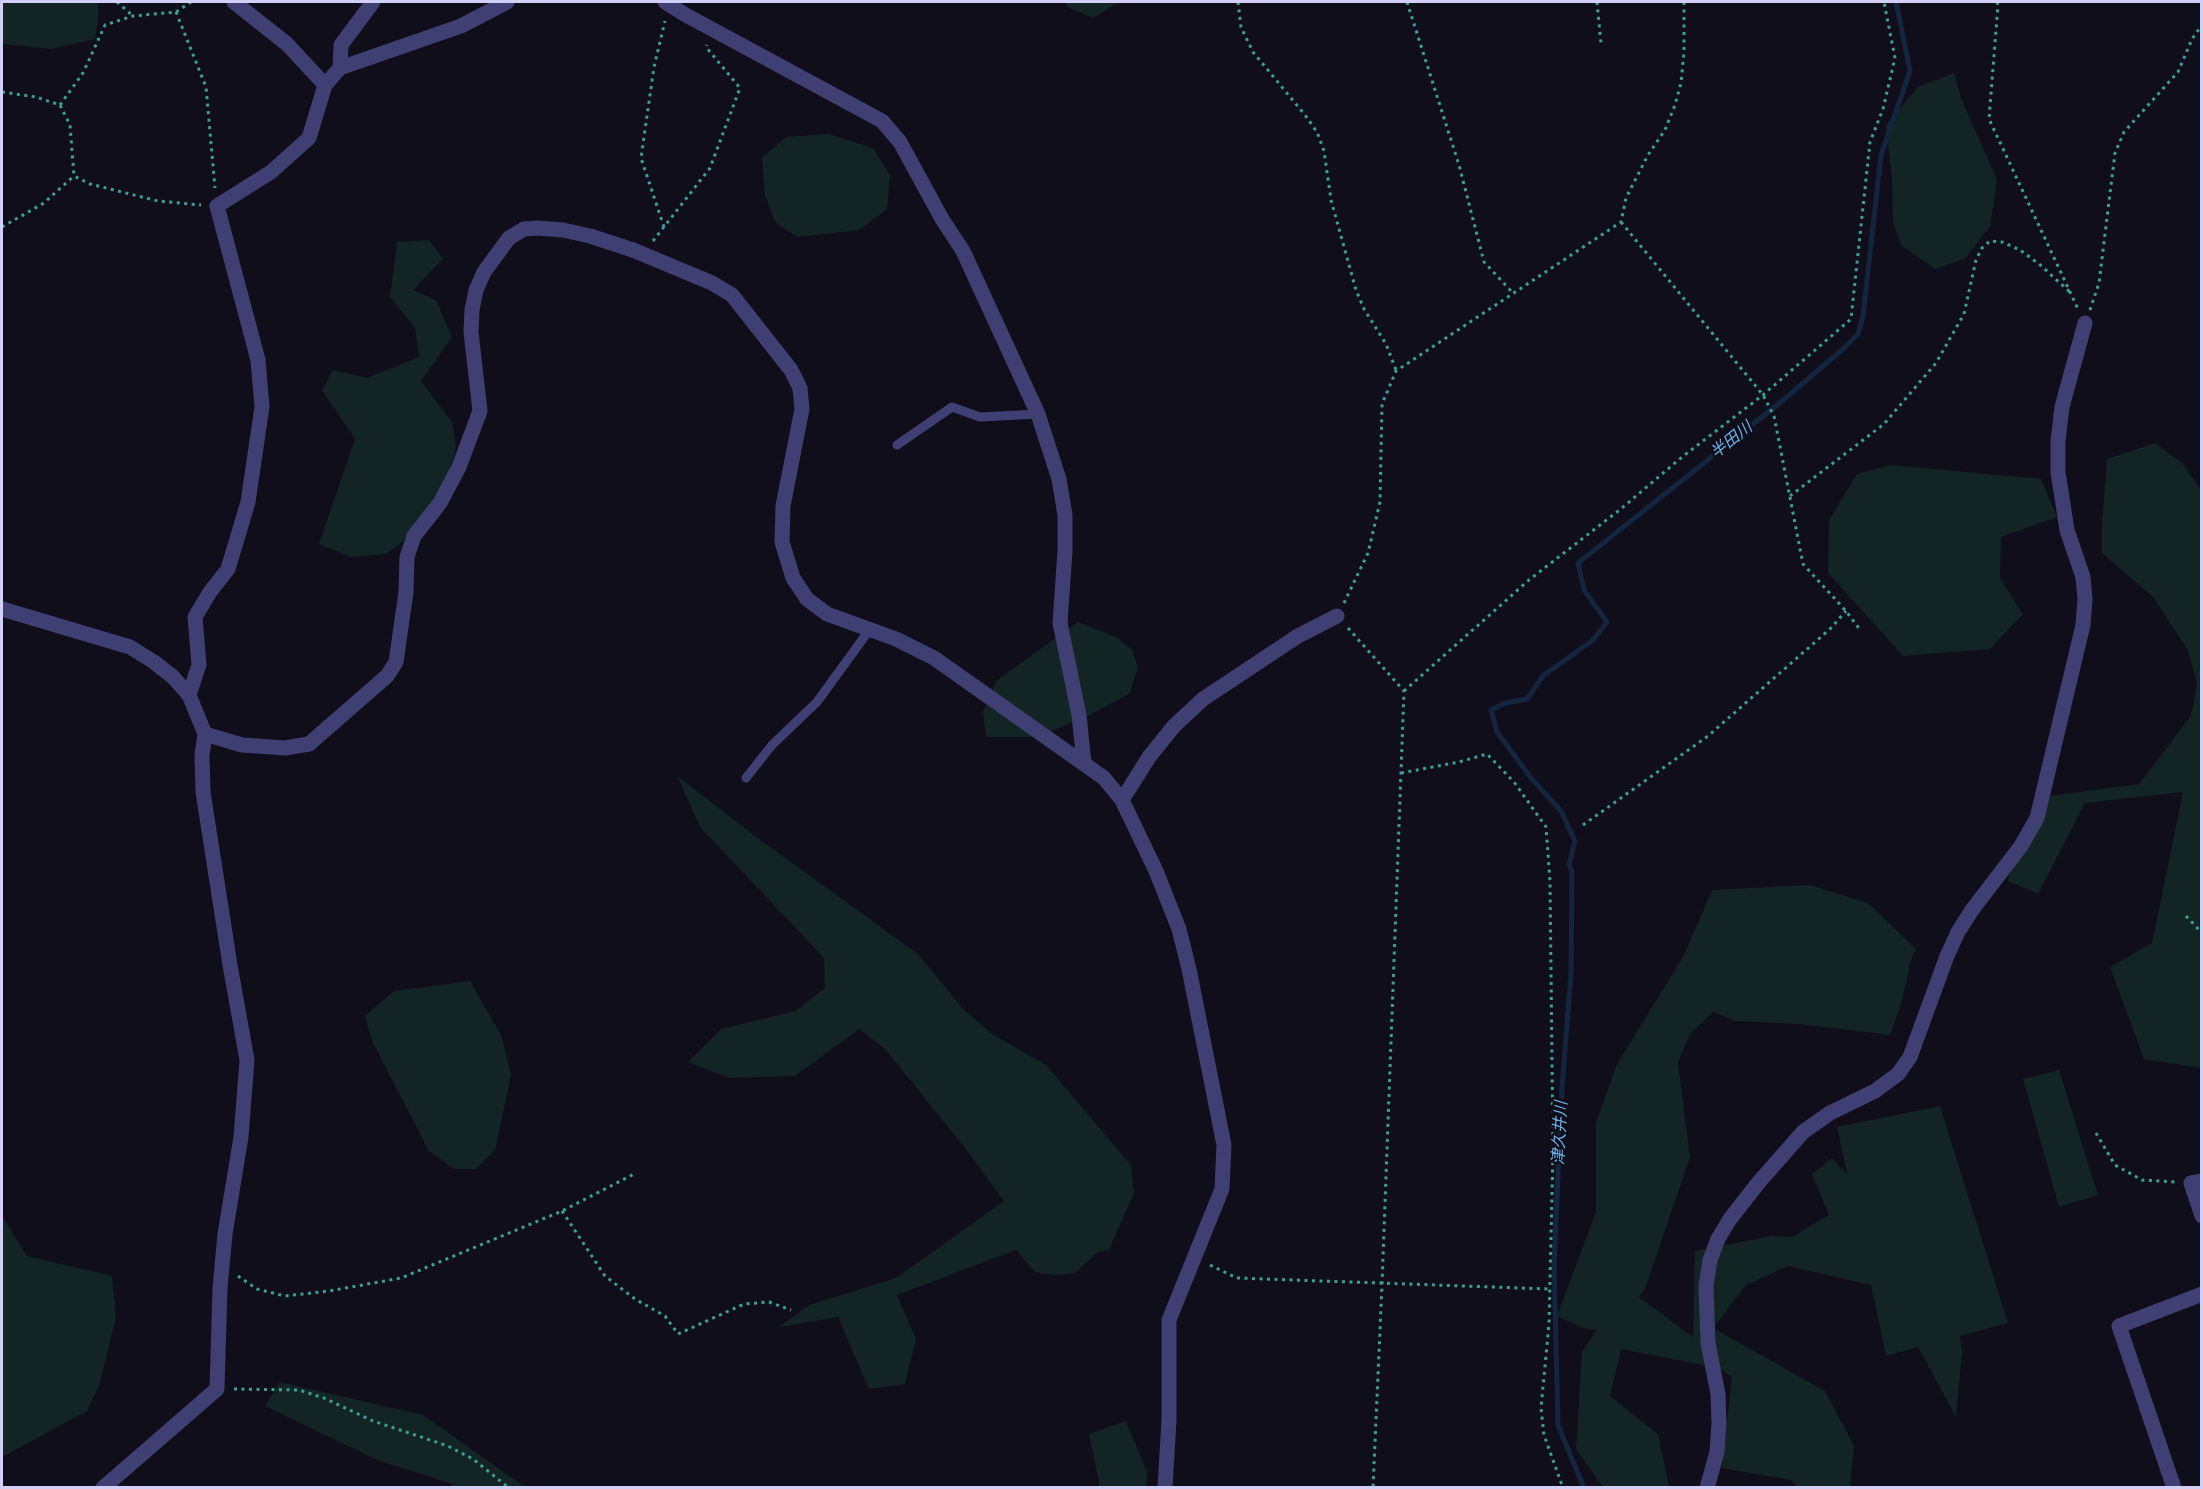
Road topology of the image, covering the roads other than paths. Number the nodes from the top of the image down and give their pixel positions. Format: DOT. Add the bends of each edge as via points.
graph roads {
  1 [pos="234,2"];
  2 [pos="373,2"];
  3 [pos="507,2"];
  4 [pos="667,3"];
  5 [pos="340,68"];
  6 [pos="325,85"];
  7 [pos="2085,323"];
  8 [pos="1038,414"];
  9 [pos="897,445"];
  10 [pos="2,609"];
  11 [pos="1337,616"];
  12 [pos="870,629"];
  13 [pos="189,695"];
  14 [pos="205,734"];
  15 [pos="1084,763"];
  16 [pos="746,778"];
  17 [pos="1122,800"];
  18 [pos="2196,1182"];
  19 [pos="2202,1216"];
  20 [pos="2202,1294"];
  21 [pos="103,1488"];
  22 [pos="1165,1488"];
  23 [pos="1707,1488"];
  24 [pos="2174,1488"];
  1 -- 6 [label="street" via="286,44"];
  2 -- 5 [label="street" via="340,45"];
  3 -- 5 [label="street" via="461,26"];
  4 -- 8 [label="street" via="882,121 900,142 963,251"];
  5 -- 6 [label="street"];
  6 -- 13 [label="street" via="309,138 271,172 217,206 258,360 262,407 248,502 231,560 195,617 199,665"];
  7 -- 23 [label="street" via="2062,407 2058,441 2058,472 2067,530 2083,577 2083,625 2037,818 1958,932 1910,1057 1898,1074 1803,1132 1759,1182 1718,1239 1706,1286 1708,1343 1719,1423 1717,1452"];
  8 -- 9 [label="lane" via="980,417 952,407"];
  8 -- 15 [label="street" via="1059,479 1065,515 1060,623 1079,715"];
  10 -- 13 [label="street" via="130,647 167,672"];
  11 -- 17 [label="street" via="1298,636 1203,699 1149,757"];
  12 -- 14 [label="street" via="827,614 807,599 793,578 782,542 783,506 802,409 800,388 791,370 732,295 644,254 563,230 524,229 509,238 476,290 471,332 480,411 459,467 440,503 414,536 407,557 396,662 387,676 309,744 285,748 242,745"];
  12 -- 15 [label="street" via="934,658"];
  12 -- 16 [label="lane" via="817,702 772,745"];
  13 -- 14 [label="street"];
  14 -- 21 [label="street" via="203,792 248,1060 222,1264 217,1389"];
  15 -- 17 [label="street" via="1104,778"];
  17 -- 22 [label="street" via="1179,929 1224,1144 1222,1189 1169,1320"];
  18 -- 19 [label="street"];
  20 -- 24 [label="street" via="2119,1326"];
}
